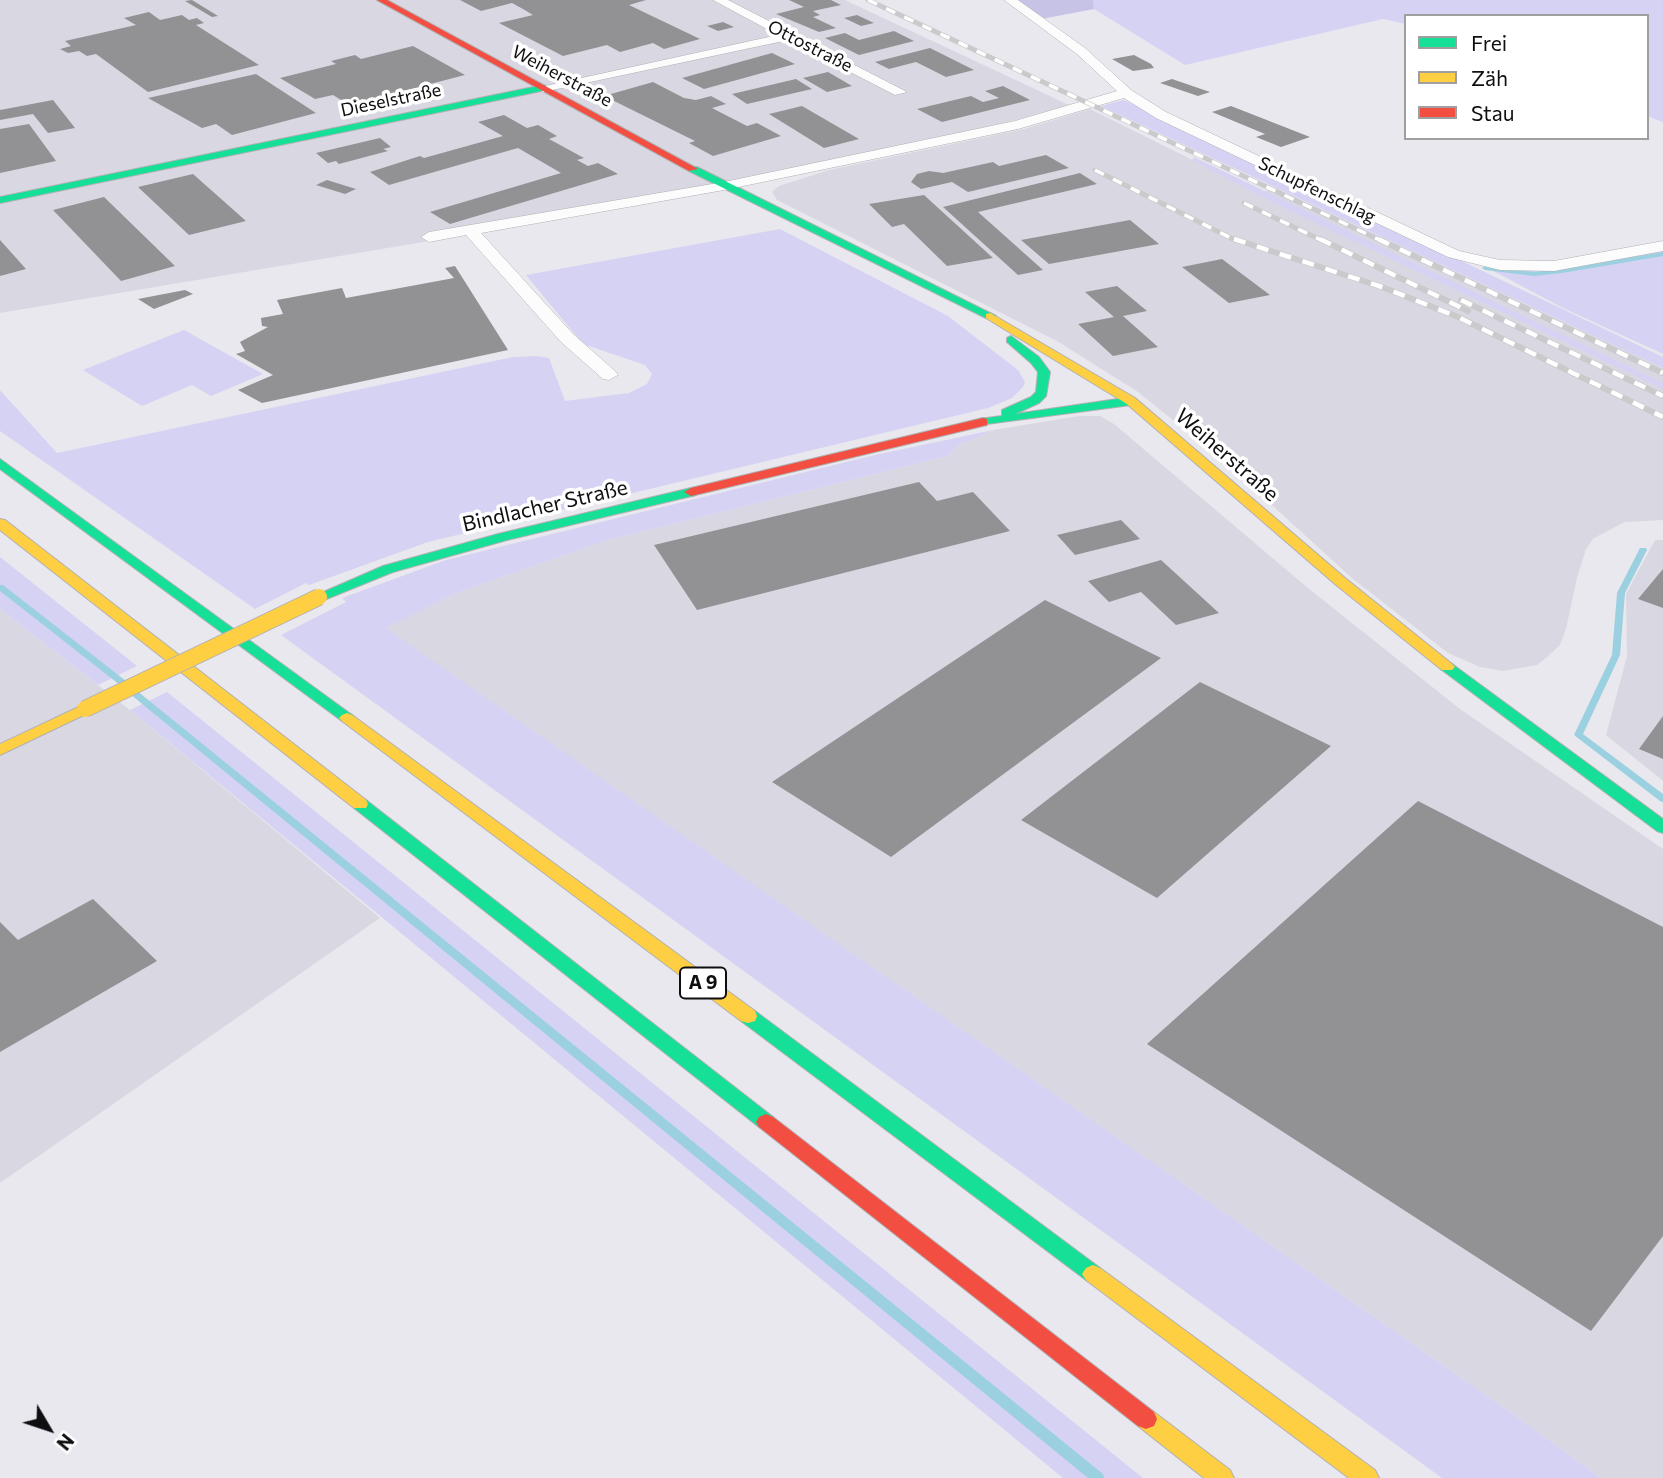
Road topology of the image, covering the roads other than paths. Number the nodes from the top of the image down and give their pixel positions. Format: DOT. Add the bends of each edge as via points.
graph roads {
  1 [pos="381,0"];
  2 [pos="719,0"];
  3 [pos="1010,0"];
  4 [pos="789,36"];
  5 [pos="543,88"];
  6 [pos="900,92"];
  7 [pos="1126,93"];
  8 [pos="724,186"];
  9 [pos="0,200"];
  10 [pos="470,230"];
  11 [pos="429,237"];
  12 [pos="1663,246"];
  13 [pos="965,302"];
  14 [pos="609,375"];
  15 [pos="1131,401"];
  16 [pos="978,423"];
  17 [pos="0,463"];
  18 [pos="0,523"];
  19 [pos="0,750"];
  20 [pos="1661,826"];
  21 [pos="1222,1478"];
  22 [pos="1367,1478"];
  1 -- 5 [label="main road, Weiherstraße"];
  2 -- 4 [label="street, Ottostraße"];
  3 -- 7 [label="street, Schupfenschlag" via="1081,51"];
  4 -- 5 [label="street, Dieselstraße"];
  4 -- 6 [label="street, Ottostraße"];
  5 -- 8 [label="main road, Weiherstraße"];
  5 -- 9 [label="main road, Dieselstraße"];
  7 -- 8 [label="street" via="1018,125"];
  7 -- 12 [label="street, Schupfenschlag" via="1188,130 1464,257 1500,265 1554,266"];
  8 -- 10 [label="street"];
  8 -- 13 [label="main road, Weiherstraße"];
  10 -- 11 [label="street"];
  10 -- 14 [label="street" via="566,338"];
  13 -- 15 [label="main road, Weiherstraße"];
  13 -- 16 [label="main road" via="1044,372 1042,393 1034,400"];
  15 -- 16 [label="main road, Bindlacher Straße"];
  15 -- 20 [label="main road, Weiherstraße" via="1369,605 1487,699"];
  16 -- 19 [label="main road, Bindlacher Straße, bridge" via="388,569 319,597"];
  17 -- 22 [label="main road, A 9"];
  18 -- 21 [label="main road"];
}
